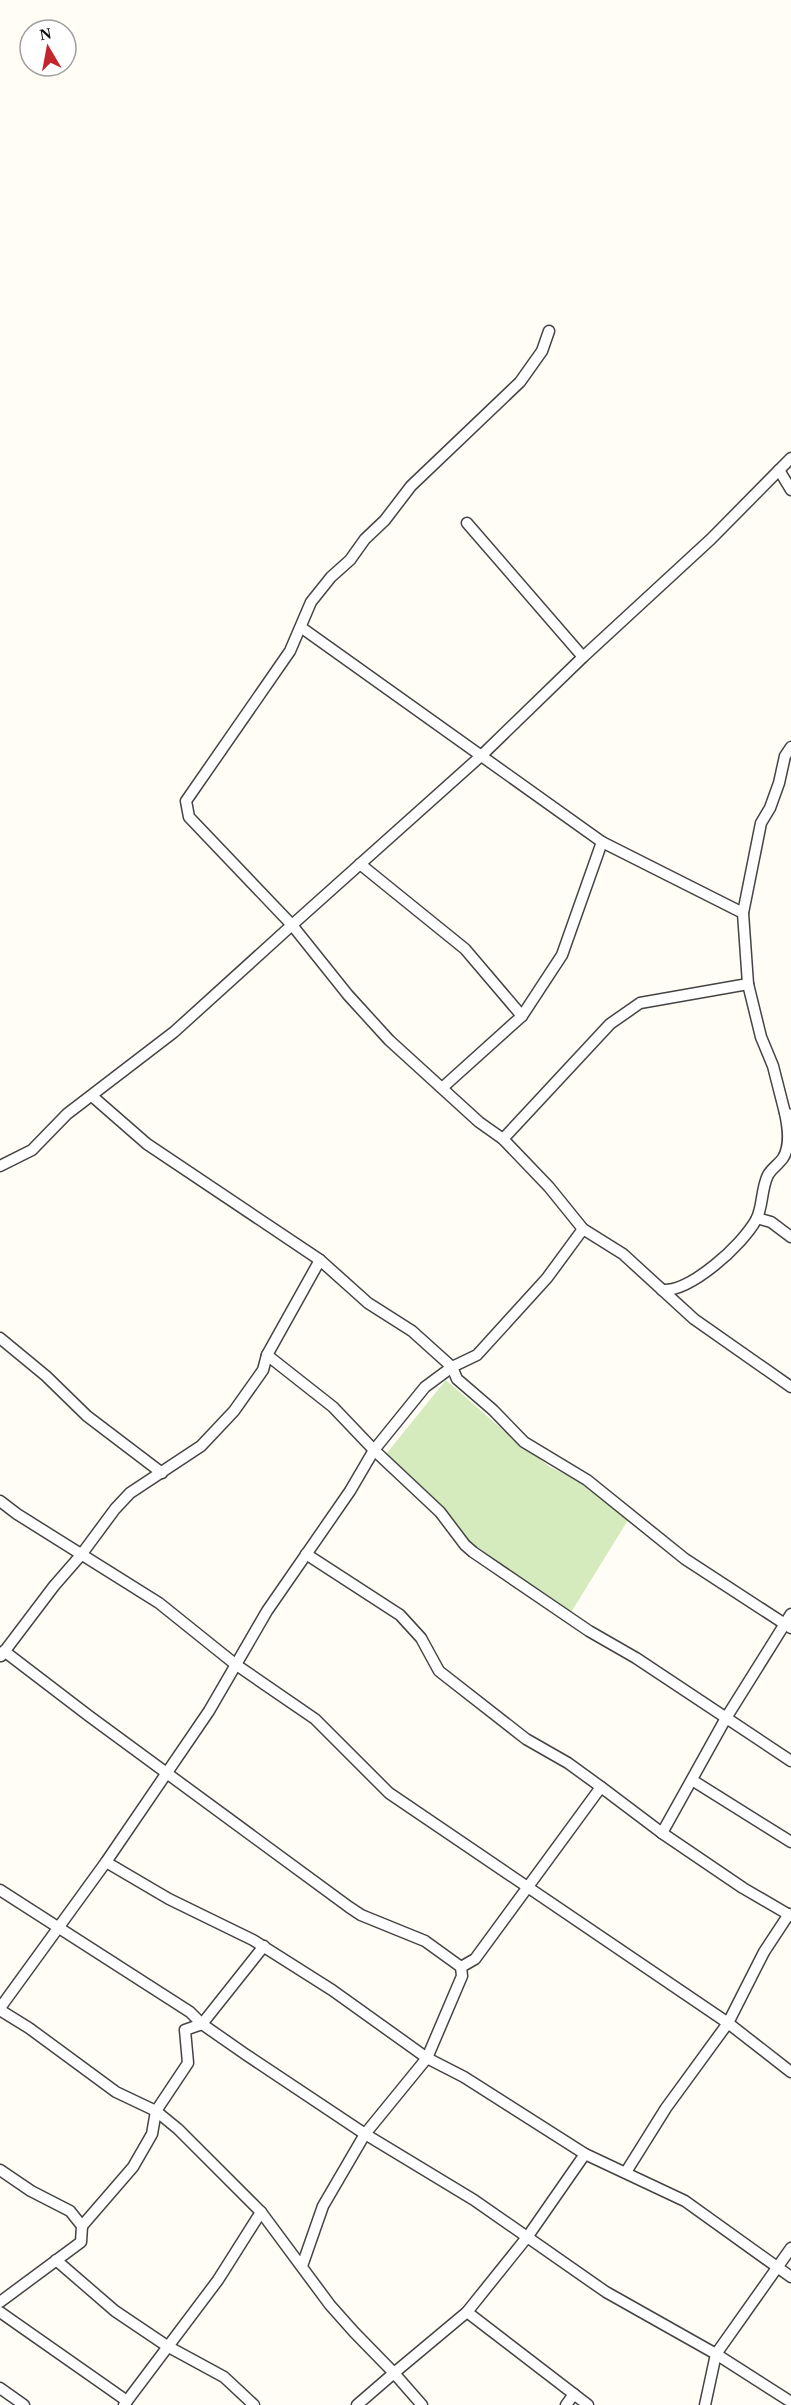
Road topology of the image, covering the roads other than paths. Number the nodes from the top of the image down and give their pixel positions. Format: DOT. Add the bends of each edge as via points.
graph roads {
  1 [pos="549,331"];
  2 [pos="791,458"];
  3 [pos="779,470"];
  4 [pos="791,490"];
  5 [pos="467,524"];
  6 [pos="302,628"];
  7 [pos="583,657"];
  8 [pos="791,747"];
  9 [pos="482,755"];
  10 [pos="602,842"];
  11 [pos="360,864"];
  12 [pos="743,913"];
  13 [pos="292,925"];
  14 [pos="748,984"];
  15 [pos="522,1016"];
  16 [pos="442,1088"];
  17 [pos="92,1096"];
  18 [pos="788,1114"];
  19 [pos="503,1139"];
  20 [pos="0,1166"];
  21 [pos="757,1218"];
  22 [pos="583,1229"];
  23 [pos="791,1237"];
  24 [pos="320,1260"];
  25 [pos="662,1290"];
  26 [pos="0,1338"];
  27 [pos="267,1355"];
  28 [pos="452,1367"];
  29 [pos="791,1387"];
  30 [pos="374,1450"];
  31 [pos="162,1473"];
  32 [pos="0,1501"];
  33 [pos="306,1554"];
  34 [pos="81,1556"];
  35 [pos="791,1614"];
  36 [pos="788,1627"];
  37 [pos="2,1654"];
  38 [pos="235,1664"];
  39 [pos="726,1718"];
  40 [pos="791,1761"];
  41 [pos="167,1773"];
  42 [pos="692,1780"];
  43 [pos="601,1787"];
  44 [pos="662,1833"];
  45 [pos="791,1842"];
  46 [pos="106,1862"];
  47 [pos="529,1886"];
  48 [pos="0,1890"];
  49 [pos="790,1915"];
  50 [pos="57,1927"];
  51 [pos="264,1946"];
  52 [pos="461,1967"];
  53 [pos="0,2009"];
  54 [pos="202,2024"];
  55 [pos="728,2024"];
  56 [pos="427,2058"];
  57 [pos="791,2072"];
  58 [pos="156,2111"];
  59 [pos="365,2134"];
  60 [pos="585,2154"];
  61 [pos="0,2170"];
  62 [pos="626,2172"];
  63 [pos="261,2212"];
  64 [pos="82,2226"];
  65 [pos="528,2236"];
  66 [pos="791,2248"];
  67 [pos="56,2260"];
  68 [pos="302,2266"];
  69 [pos="778,2268"];
  70 [pos="791,2277"];
  71 [pos="0,2302"];
  72 [pos="0,2312"];
  73 [pos="467,2312"];
  74 [pos="167,2346"];
  75 [pos="716,2354"];
  76 [pos="394,2373"];
  77 [pos="0,2388"];
  78 [pos="574,2394"];
  79 [pos="126,2403"];
  80 [pos="791,2403"];
  81 [pos="24,2405"];
  82 [pos="254,2405"];
  83 [pos="357,2405"];
  84 [pos="422,2405"];
  85 [pos="566,2405"];
  86 [pos="588,2405"];
  87 [pos="705,2405"];
  1 -- 6 [label="street" via="542,351 520,382 411,486 350,560 330,577 311,602"];
  2 -- 3 [label="street"];
  3 -- 4 [label="street"];
  3 -- 7 [label="street"];
  5 -- 7 [label="street"];
  6 -- 9 [label="street"];
  6 -- 13 [label="street" via="186,801 189,817"];
  7 -- 9 [label="street"];
  8 -- 12 [label="street" via="761,823"];
  9 -- 10 [label="street"];
  9 -- 11 [label="street"];
  10 -- 12 [label="street"];
  10 -- 15 [label="street" via="562,955"];
  11 -- 13 [label="street"];
  11 -- 15 [label="street" via="465,949"];
  12 -- 14 [label="street"];
  13 -- 16 [label="street" via="383,1034"];
  13 -- 17 [label="street" via="174,1032"];
  14 -- 18 [label="street" via="761,1037"];
  14 -- 19 [label="street" via="640,1003 629,1009 610,1024"];
  15 -- 16 [label="street"];
  16 -- 19 [label="street"];
  17 -- 20 [label="street" via="67,1114 32,1150"];
  17 -- 24 [label="street" via="147,1144"];
  18 -- 21 [label="street" via="784,1156 767,1175"];
  19 -- 22 [label="street"];
  21 -- 23 [label="street" via="771,1222"];
  21 -- 25 [label="street" via="745,1237 709,1269 682,1287"];
  22 -- 25 [label="street" via="622,1254"];
  22 -- 28 [label="street" via="547,1278 477,1355"];
  24 -- 27 [label="street"];
  24 -- 28 [label="street" via="368,1303 412,1331"];
  25 -- 29 [label="street" via="694,1319"];
  26 -- 31 [label="street" via="87,1416"];
  27 -- 30 [label="street" via="333,1407"];
  27 -- 31 [label="street" via="263,1370 234,1411 201,1446"];
  28 -- 30 [label="street" via="425,1387"];
  28 -- 36 [label="street" via="457,1379 524,1442 580,1475 685,1559"];
  30 -- 33 [label="street"];
  30 -- 39 [label="street" via="440,1512 473,1552"];
  31 -- 34 [label="street" via="130,1493"];
  32 -- 34 [label="street"];
  33 -- 38 [label="street"];
  33 -- 43 [label="street" via="400,1615 421,1638 439,1671 526,1739"];
  34 -- 37 [label="street"];
  34 -- 38 [label="street" via="159,1603"];
  35 -- 36 [label="street"];
  36 -- 39 [label="street"];
  37 -- 41 [label="street"];
  38 -- 41 [label="street"];
  38 -- 47 [label="street" via="315,1719 390,1793"];
  39 -- 40 [label="street"];
  39 -- 42 [label="street"];
  41 -- 46 [label="street"];
  41 -- 52 [label="street" via="361,1915 425,1941"];
  42 -- 44 [label="street"];
  42 -- 45 [label="street"];
  43 -- 44 [label="street"];
  43 -- 47 [label="street"];
  44 -- 49 [label="street"];
  46 -- 50 [label="street"];
  46 -- 51 [label="street" via="169,1899"];
  47 -- 52 [label="street" via="475,1959"];
  47 -- 55 [label="street"];
  48 -- 50 [label="street"];
  49 -- 55 [label="street" via="765,1952"];
  50 -- 53 [label="street"];
  50 -- 54 [label="street" via="190,2012"];
  51 -- 54 [label="street"];
  51 -- 56 [label="street"];
  52 -- 56 [label="street" via="462,1976"];
  53 -- 58 [label="street" via="116,2092"];
  54 -- 58 [label="street" via="186,2030 188,2063"];
  54 -- 59 [label="street"];
  55 -- 57 [label="street"];
  55 -- 62 [label="street" via="666,2108"];
  56 -- 59 [label="street"];
  56 -- 60 [label="street"];
  58 -- 63 [label="street" via="219,2167"];
  58 -- 64 [label="street" via="152,2134 133,2167"];
  59 -- 65 [label="street"];
  59 -- 68 [label="street" via="323,2206"];
  60 -- 62 [label="street"];
  60 -- 65 [label="street"];
  61 -- 64 [label="street" via="70,2211"];
  62 -- 69 [label="street" via="685,2201"];
  63 -- 68 [label="street"];
  63 -- 74 [label="street" via="218,2280"];
  64 -- 67 [label="street" via="81,2242"];
  65 -- 73 [label="street"];
  65 -- 75 [label="street" via="606,2292"];
  66 -- 69 [label="street"];
  67 -- 71 [label="street"];
  67 -- 74 [label="street" via="115,2311"];
  68 -- 76 [label="street" via="348,2326"];
  69 -- 70 [label="street"];
  69 -- 75 [label="street"];
  72 -- 79 [label="street"];
  73 -- 76 [label="street"];
  73 -- 78 [label="street"];
  74 -- 79 [label="street"];
  74 -- 82 [label="street" via="224,2377"];
  75 -- 80 [label="street"];
  75 -- 87 [label="street"];
  76 -- 83 [label="street"];
  76 -- 84 [label="street"];
  77 -- 81 [label="street"];
  78 -- 85 [label="street"];
  78 -- 86 [label="street"];
}
